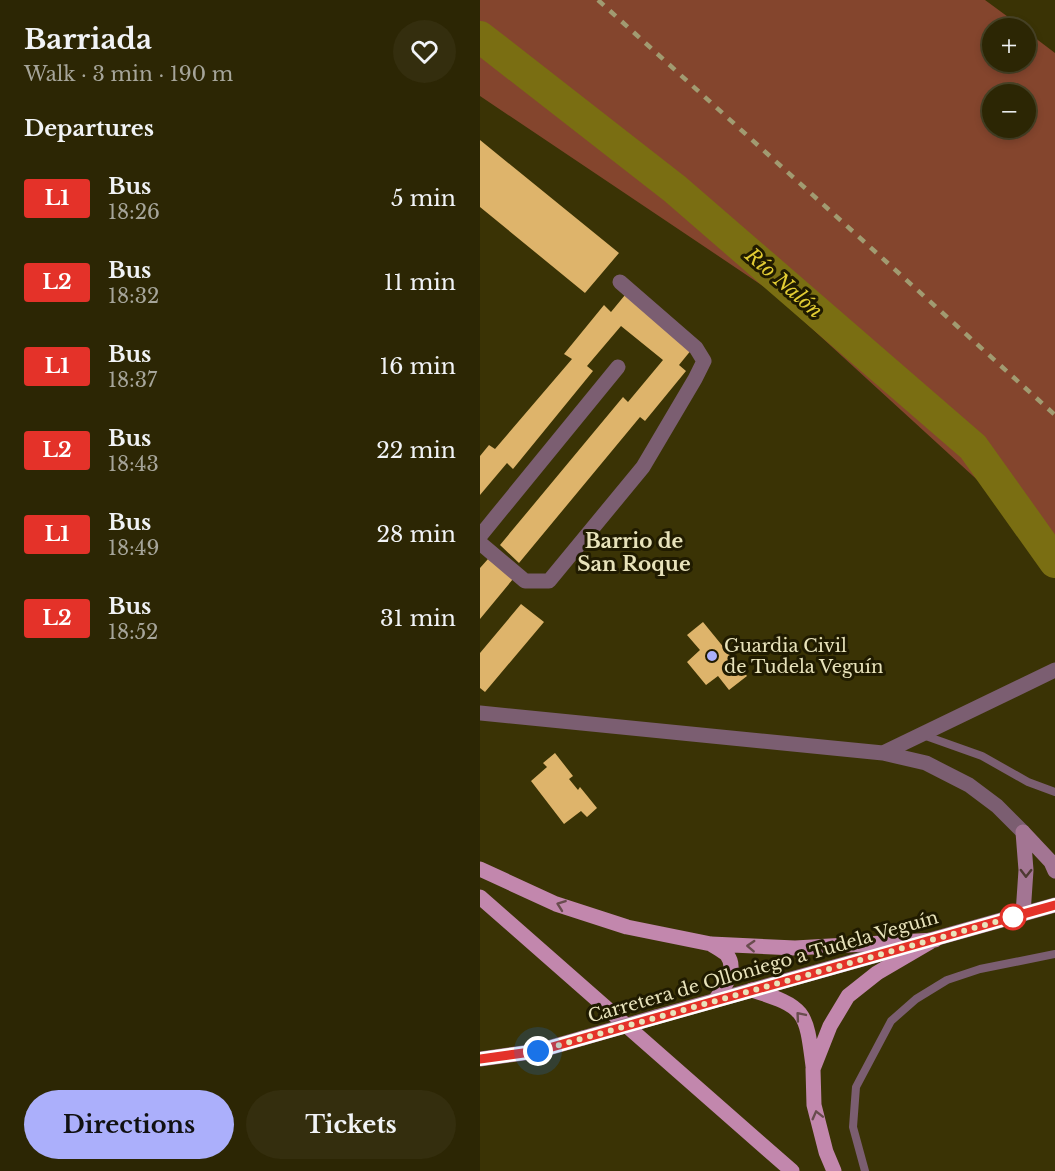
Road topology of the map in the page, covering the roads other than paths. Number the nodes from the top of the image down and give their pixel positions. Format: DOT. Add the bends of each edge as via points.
graph roads {
  1 [pos="620,282"];
  2 [pos="618,367"];
  3 [pos="480,536"];
  4 [pos="480,543"];
  5 [pos="1055,670"];
  6 [pos="480,713"];
  7 [pos="921,734"];
  8 [pos="883,753"];
  9 [pos="1055,792"];
  10 [pos="1023,832"];
  11 [pos="480,869"];
  12 [pos="1055,871"];
  13 [pos="480,897"];
  14 [pos="1055,904"];
  15 [pos="1023,914"];
  16 [pos="935,940"];
  17 [pos="711,944"];
  18 [pos="1055,954"];
  19 [pos="752,990"];
  20 [pos="716,999"];
  21 [pos="480,1059"];
  22 [pos="813,1069"];
  23 [pos="792,1171"];
  24 [pos="834,1171"];
  25 [pos="865,1171"];
  1 -- 4 [label="street" via="696,348 704,361 695,379 643,467 549,581 525,581"];
  2 -- 3 [label="street"];
  5 -- 7 [label="street"];
  6 -- 8 [label="street"];
  7 -- 8 [label="street"];
  7 -- 9 [label="lane" via="982,756"];
  8 -- 10 [label="street" via="926,763 969,785"];
  10 -- 12 [label="street"];
  10 -- 15 [label="street, one-way"];
  17 -- 11 [label="main road, one-way" via="627,927 556,904"];
  13 -- 23 [label="main road"];
  14 -- 15 [label="street, Carretera de Olloniego a Tudela Veguín"];
  15 -- 16 [label="street, Carretera de Olloniego a Tudela Veguín"];
  16 -- 17 [label="main road, one-way" via="795,948"];
  16 -- 19 [label="street, Carretera de Olloniego a Tudela Veguín"];
  16 -- 22 [label="main road" via="877,973 848,996 830,1026"];
  17 -- 20 [label="main road" via="727,956 731,973"];
  18 -- 25 [label="lane" via="947,980 891,1021 856,1087 853,1127"];
  19 -- 20 [label="street, Carretera de Olloniego a Tudela Veguín"];
  22 -- 19 [label="main road, one-way" via="808,1025 802,1014 784,1000"];
  20 -- 21 [label="street, Carretera de Olloniego a Tudela Veguín, bridge" via="538,1051"];
  24 -- 22 [label="main road, one-way" via="814,1105"];
}
